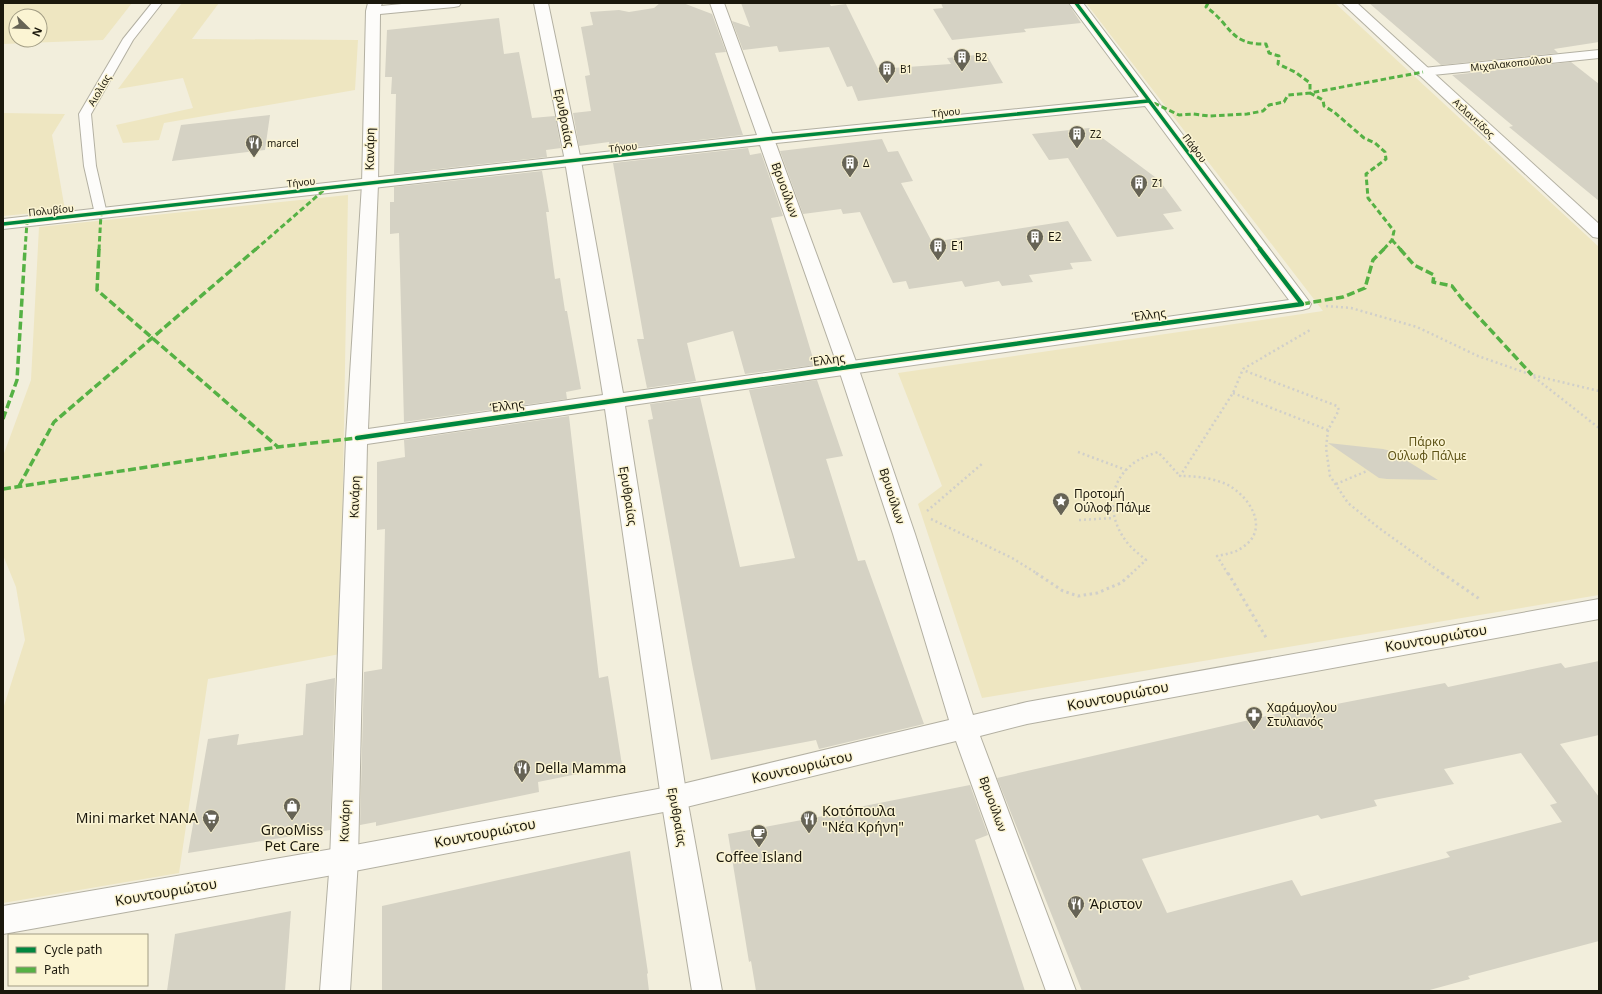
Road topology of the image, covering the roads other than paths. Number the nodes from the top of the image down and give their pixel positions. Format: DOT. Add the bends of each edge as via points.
graph roads {
  1 [pos="157,3"];
  2 [pos="454,3"];
  3 [pos="541,3"];
  4 [pos="717,3"];
  5 [pos="1076,3"];
  6 [pos="1349,3"];
  7 [pos="374,7"];
  8 [pos="1599,55"];
  9 [pos="1423,72"];
  10 [pos="1148,101"];
  11 [pos="766,139"];
  12 [pos="573,161"];
  13 [pos="370,184"];
  14 [pos="101,214"];
  15 [pos="3,224"];
  16 [pos="1599,234"];
  17 [pos="1302,304"];
  18 [pos="848,367"];
  19 [pos="614,401"];
  20 [pos="357,438"];
  21 [pos="1599,609"];
  22 [pos="964,727"];
  23 [pos="674,798"];
  24 [pos="344,860"];
  25 [pos="3,920"];
  26 [pos="335,991"];
  27 [pos="707,991"];
  28 [pos="1061,991"];
  1 -- 14 [label="lane, Αιολίας" via="128,40 85,114 90,166"];
  2 -- 7 [label="street"];
  3 -- 12 [label="street, Ερυθραίας"];
  4 -- 11 [label="street, Βρυούλων"];
  5 -- 10 [label="street, Πάφου"];
  6 -- 9 [label="street, Ατλαντίδος"];
  7 -- 13 [label="street, Κανάρη"];
  8 -- 9 [label="street, Μιχαλακοπούλου"];
  9 -- 16 [label="street, Ατλαντίδος"];
  10 -- 11 [label="street, Τήνου"];
  10 -- 17 [label="street, Πάφου"];
  11 -- 12 [label="street, Τήνου"];
  11 -- 18 [label="street, Βρυούλων"];
  12 -- 13 [label="street, Τήνου"];
  12 -- 19 [label="street, Ερυθραίας"];
  13 -- 14 [label="street, Τήνου"];
  13 -- 20 [label="street, Κανάρη"];
  14 -- 15 [label="street, Πολυβίου"];
  17 -- 18 [label="street, Έλλης"];
  18 -- 19 [label="street, Έλλης"];
  18 -- 22 [label="street, Βρυούλων" via="904,534"];
  19 -- 20 [label="street, Έλλης"];
  19 -- 23 [label="street, Ερυθραίας"];
  20 -- 24 [label="street, Κανάρη"];
  21 -- 22 [label="street, Κουντουριώτου" via="1027,713"];
  22 -- 23 [label="street, Κουντουριώτου"];
  22 -- 28 [label="street, Βρυούλων"];
  23 -- 24 [label="street, Κουντουριώτου"];
  23 -- 27 [label="street, Ερυθραίας"];
  24 -- 25 [label="street, Κουντουριώτου"];
  24 -- 26 [label="street, Κανάρη"];
}
